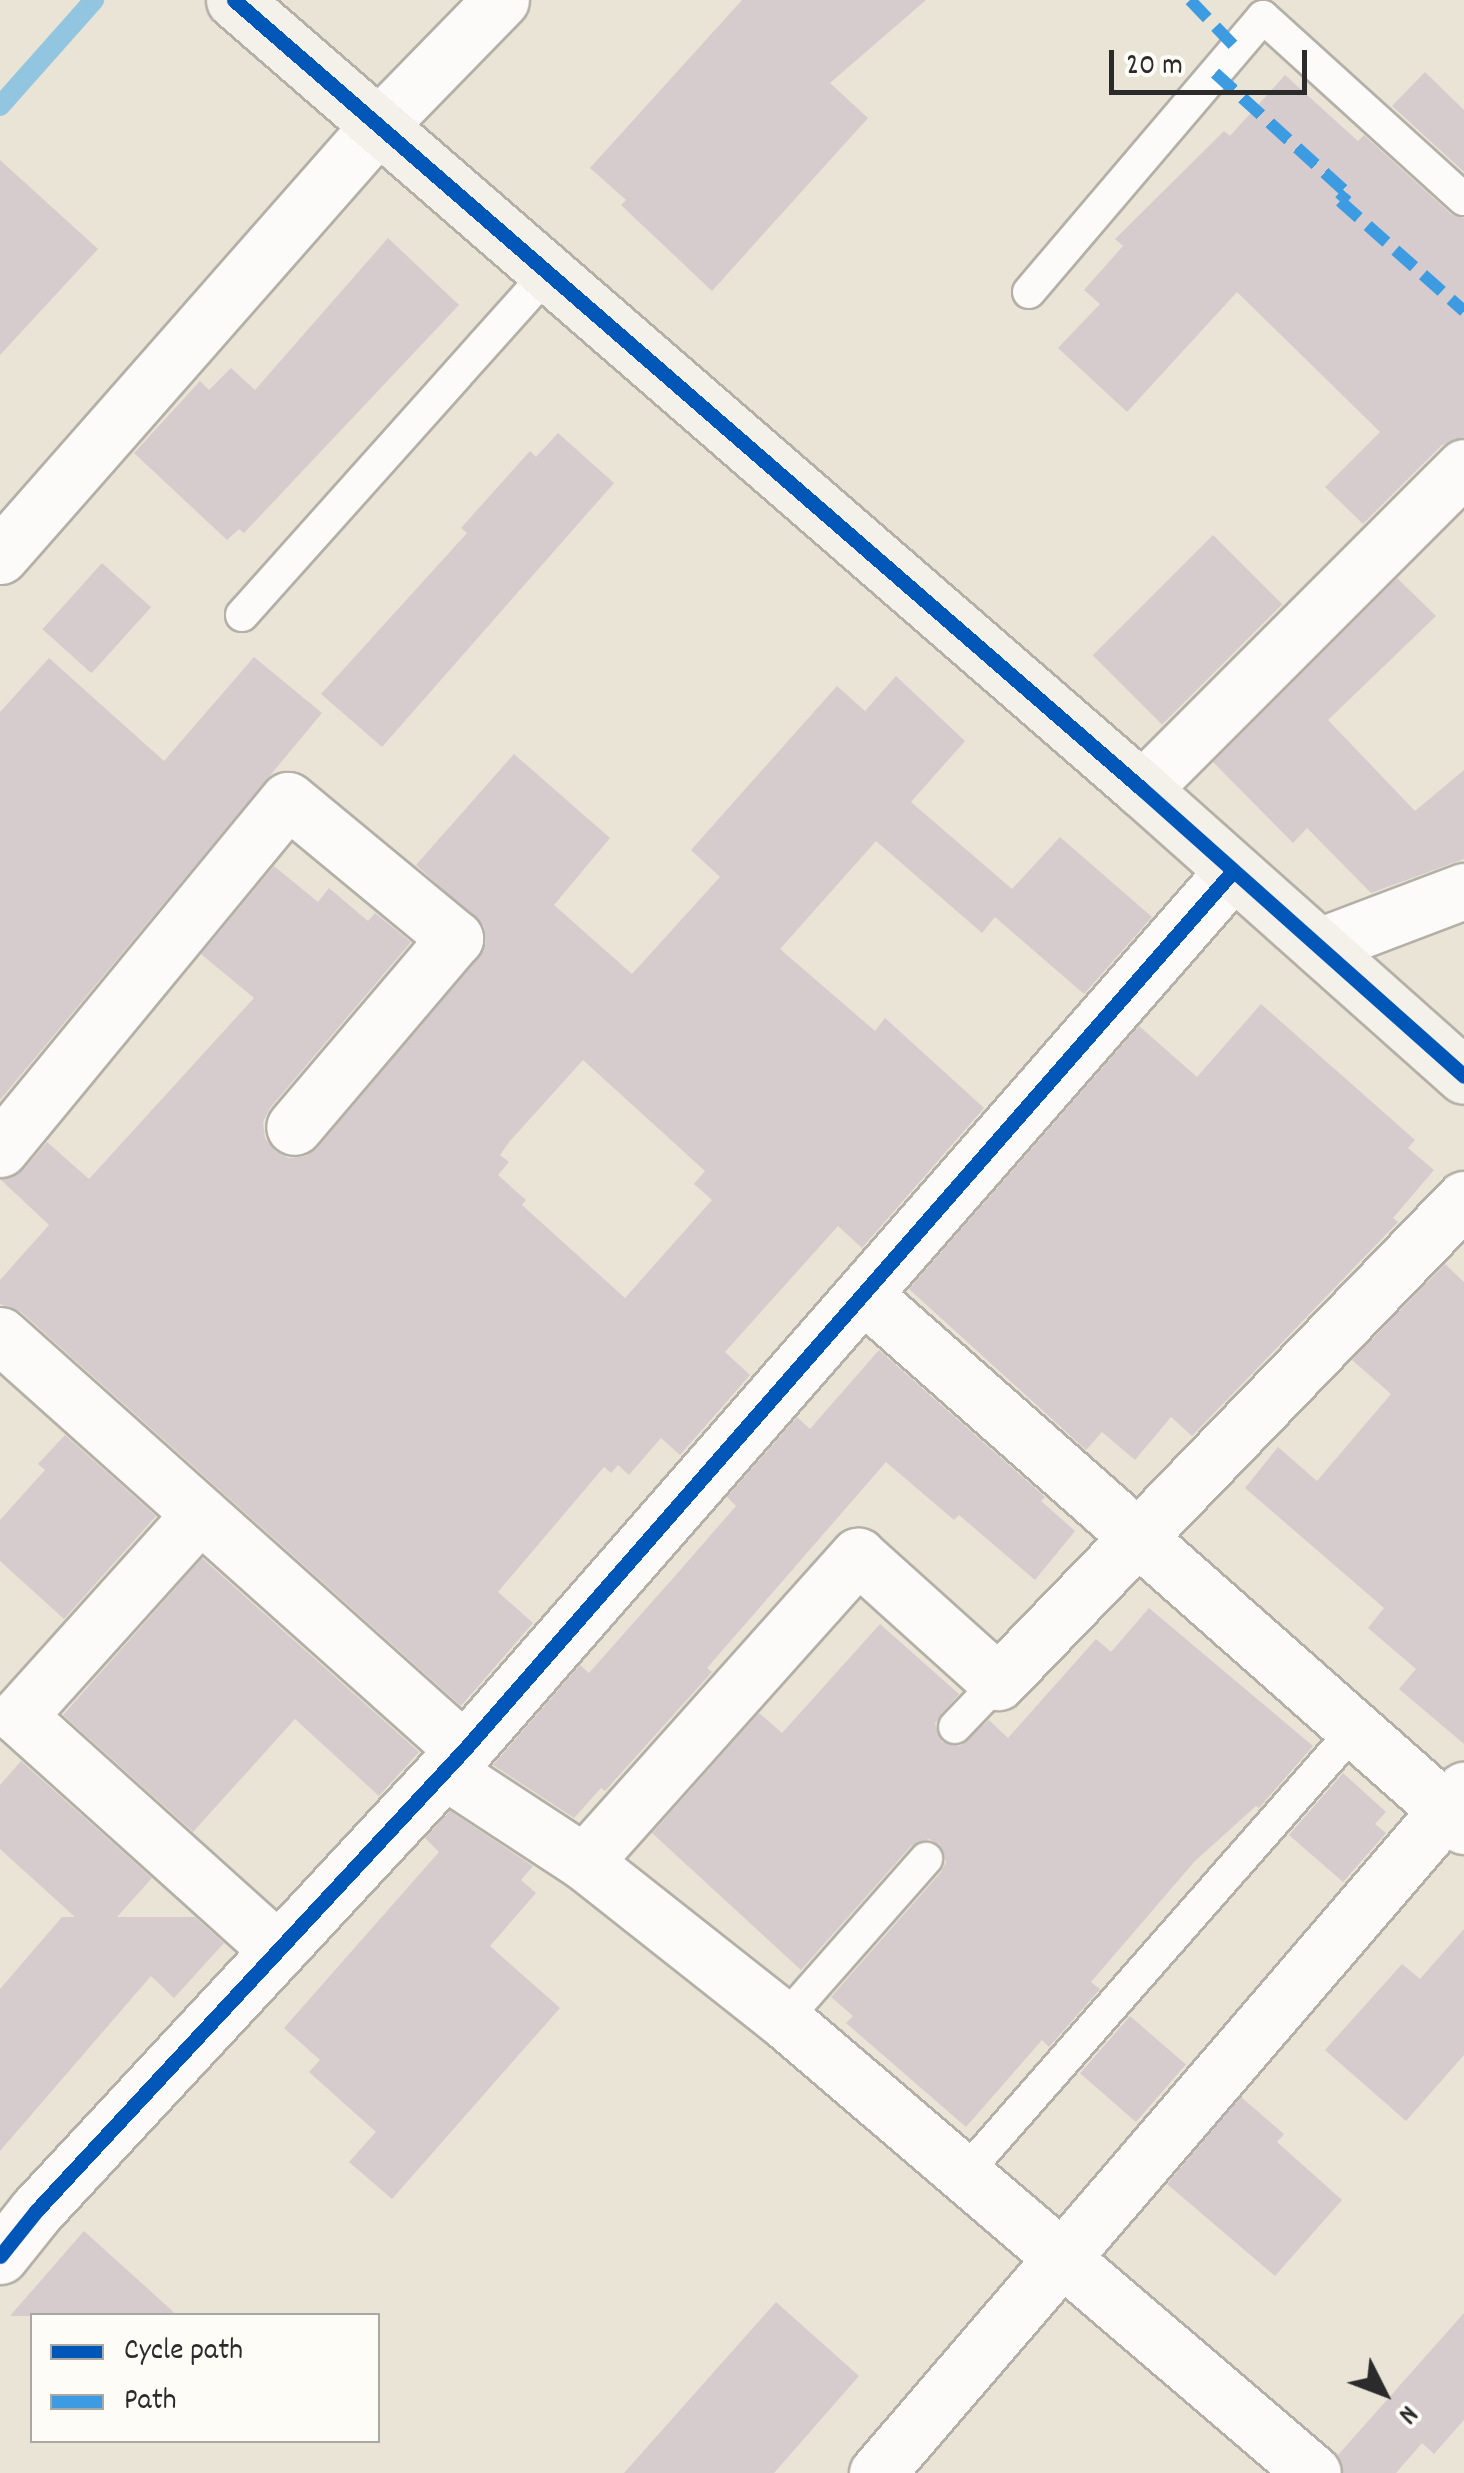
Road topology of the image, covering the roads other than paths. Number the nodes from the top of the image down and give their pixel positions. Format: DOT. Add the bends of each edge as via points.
graph roads {
  1 [pos="234,0"];
  2 [pos="501,0"];
  3 [pos="378,126"];
  4 [pos="1464,199"];
  5 [pos="548,273"];
  6 [pos="1029,292"];
  7 [pos="1464,467"];
  8 [pos="0,556"];
  9 [pos="242,616"];
  10 [pos="1142,789"];
  11 [pos="1233,871"];
  12 [pos="1464,891"];
  13 [pos="1319,946"];
  14 [pos="1464,1076"];
  15 [pos="294,1128"];
  16 [pos="0,1149"];
  17 [pos="1464,1199"];
  18 [pos="865,1296"];
  19 [pos="0,1335"];
  20 [pos="200,1514"];
  21 [pos="1140,1536"];
  22 [pos="998,1682"];
  23 [pos="954,1727"];
  24 [pos="1354,1728"];
  25 [pos="454,1761"];
  26 [pos="1458,1809"];
  27 [pos="926,1859"];
  28 [pos="584,1862"];
  29 [pos="278,1950"];
  30 [pos="784,2020"];
  31 [pos="964,2173"];
  32 [pos="0,2256"];
  33 [pos="1063,2256"];
  34 [pos="877,2473"];
  35 [pos="1313,2473"];
  1 -- 3 [label="street"];
  2 -- 3 [label="street"];
  3 -- 5 [label="street"];
  3 -- 8 [label="street"];
  4 -- 6 [label="lane" via="1263,17"];
  5 -- 9 [label="lane"];
  5 -- 10 [label="street"];
  7 -- 10 [label="street"];
  10 -- 11 [label="street"];
  11 -- 13 [label="street"];
  11 -- 18 [label="street"];
  12 -- 13 [label="street"];
  13 -- 14 [label="street"];
  15 -- 16 [label="street" via="454,938 288,800"];
  17 -- 21 [label="street"];
  18 -- 21 [label="street"];
  18 -- 25 [label="street"];
  19 -- 20 [label="street"];
  20 -- 25 [label="street"];
  20 -- 29 [label="street" via="18,1716"];
  21 -- 22 [label="street"];
  21 -- 24 [label="street"];
  22 -- 23 [label="lane"];
  22 -- 28 [label="street" via="858,1556"];
  24 -- 26 [label="street"];
  24 -- 31 [label="lane"];
  25 -- 28 [label="street"];
  25 -- 29 [label="street"];
  26 -- 33 [label="street"];
  27 -- 30 [label="lane"];
  28 -- 30 [label="street"];
  29 -- 32 [label="street"];
  30 -- 31 [label="street"];
  31 -- 33 [label="street"];
  33 -- 34 [label="street"];
  33 -- 35 [label="street"];
}
